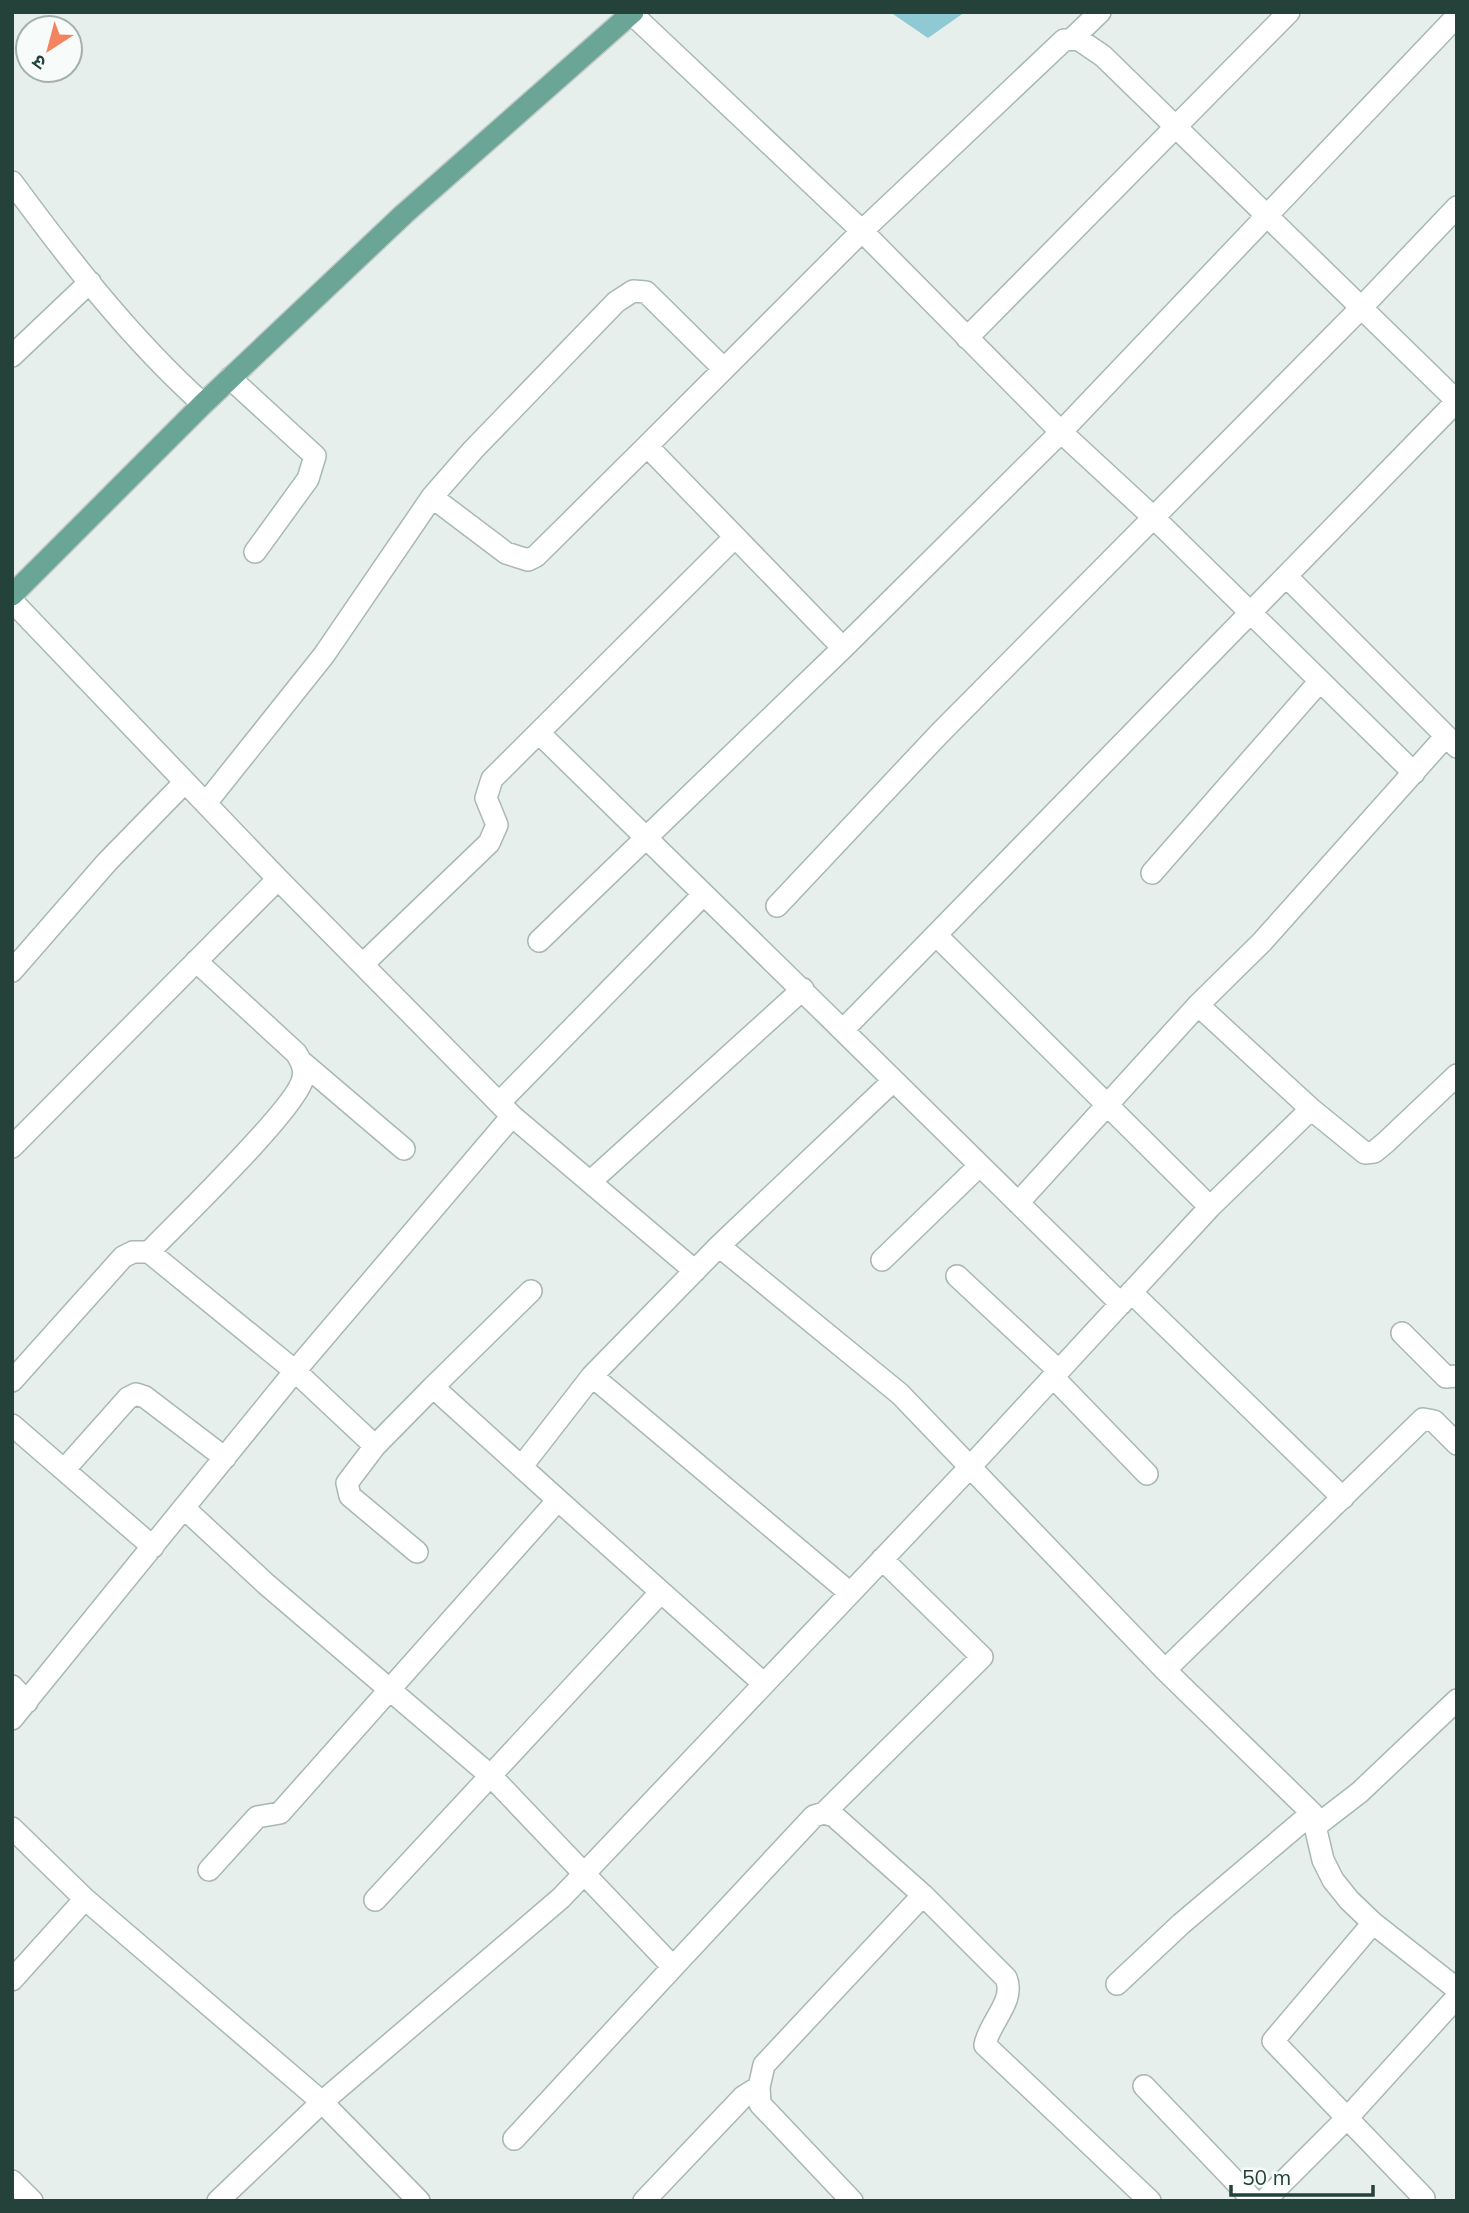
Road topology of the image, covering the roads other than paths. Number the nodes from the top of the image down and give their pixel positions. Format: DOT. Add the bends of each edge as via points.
graph roads {
  1 [pos="1100,12"];
  2 [pos="1289,12"];
  3 [pos="631,13"];
  4 [pos="1457,16"];
  5 [pos="1073,38"];
  6 [pos="1174,127"];
  7 [pos="12,182"];
  8 [pos="1457,206"];
  9 [pos="22,213"];
  10 [pos="1263,216"];
  11 [pos="862,231"];
  12 [pos="90,282"];
  13 [pos="1360,309"];
  14 [pos="967,338"];
  15 [pos="12,356"];
  16 [pos="724,369"];
  17 [pos="230,378"];
  18 [pos="1457,401"];
  19 [pos="203,404"];
  20 [pos="1061,432"];
  21 [pos="647,446"];
  22 [pos="432,497"];
  23 [pos="1152,516"];
  24 [pos="735,537"];
  25 [pos="255,552"];
  26 [pos="1286,576"];
  27 [pos="12,595"];
  28 [pos="12,601"];
  29 [pos="1251,611"];
  30 [pos="843,648"];
  31 [pos="1320,681"];
  32 [pos="539,733"];
  33 [pos="1452,741"];
  34 [pos="1414,773"];
  35 [pos="185,782"];
  36 [pos="206,803"];
  37 [pos="646,838"];
  38 [pos="1152,873"];
  39 [pos="278,879"];
  40 [pos="703,895"];
  41 [pos="777,906"];
  42 [pos="936,934"];
  43 [pos="539,941"];
  44 [pos="196,961"];
  45 [pos="363,964"];
  46 [pos="12,971"];
  47 [pos="803,989"];
  48 [pos="1198,1005"];
  49 [pos="844,1029"];
  50 [pos="303,1063"];
  51 [pos="1457,1075"];
  52 [pos="892,1082"];
  53 [pos="1107,1104"];
  54 [pos="506,1109"];
  55 [pos="1311,1109"];
  56 [pos="12,1147"];
  57 [pos="404,1149"];
  58 [pos="979,1166"];
  59 [pos="590,1182"];
  60 [pos="1017,1203"];
  61 [pos="1210,1207"];
  62 [pos="719,1246"];
  63 [pos="149,1252"];
  64 [pos="882,1260"];
  65 [pos="695,1271"];
  66 [pos="957,1276"];
  67 [pos="531,1291"];
  68 [pos="1126,1298"];
  69 [pos="1402,1333"];
  70 [pos="295,1371"];
  71 [pos="1056,1374"];
  72 [pos="592,1376"];
  73 [pos="1457,1376"];
  74 [pos="12,1381"];
  75 [pos="433,1387"];
  76 [pos="12,1425"];
  77 [pos="1457,1444"];
  78 [pos="374,1447"];
  79 [pos="225,1458"];
  80 [pos="522,1466"];
  81 [pos="970,1467"];
  82 [pos="64,1470"];
  83 [pos="1147,1474"];
  84 [pos="1343,1497"];
  85 [pos="558,1500"];
  86 [pos="184,1508"];
  87 [pos="153,1547"];
  88 [pos="417,1552"];
  89 [pos="882,1559"];
  90 [pos="662,1592"];
  91 [pos="850,1593"];
  92 [pos="1166,1670"];
  93 [pos="763,1683"];
  94 [pos="12,1686"];
  95 [pos="390,1689"];
  96 [pos="1457,1700"];
  97 [pos="27,1702"];
  98 [pos="12,1719"];
  99 [pos="492,1777"];
  100 [pos="824,1813"];
  101 [pos="1314,1819"];
  102 [pos="12,1828"];
  103 [pos="209,1870"];
  104 [pos="586,1873"];
  105 [pos="923,1895"];
  106 [pos="85,1899"];
  107 [pos="374,1900"];
  108 [pos="1373,1923"];
  109 [pos="673,1967"];
  110 [pos="12,1980"];
  111 [pos="1116,1984"];
  112 [pos="1456,1989"];
  113 [pos="1144,2086"];
  114 [pos="759,2087"];
  115 [pos="322,2102"];
  116 [pos="1346,2119"];
  117 [pos="514,2138"];
  118 [pos="12,2181"];
  119 [pos="1424,2198"];
  120 [pos="32,2201"];
  121 [pos="218,2201"];
  122 [pos="419,2201"];
  123 [pos="644,2201"];
  124 [pos="852,2201"];
  125 [pos="1150,2201"];
  126 [pos="1254,2201"];
  127 [pos="1264,2201"];
  1 -- 5 [label="street"];
  2 -- 6 [label="street"];
  3 -- 11 [label="street"];
  3 -- 17 [label="main road" via="404,214"];
  4 -- 10 [label="street"];
  5 -- 6 [label="street" via="1103,56"];
  5 -- 11 [label="street" via="1054,49"];
  6 -- 10 [label="street"];
  6 -- 14 [label="street"];
  7 -- 9 [label="street"];
  8 -- 13 [label="street"];
  9 -- 12 [label="street"];
  10 -- 13 [label="street"];
  10 -- 20 [label="street"];
  11 -- 14 [label="street"];
  11 -- 16 [label="street"];
  12 -- 15 [label="street"];
  12 -- 19 [label="street" via="162,367"];
  13 -- 18 [label="street"];
  13 -- 23 [label="street"];
  14 -- 20 [label="street"];
  16 -- 21 [label="street"];
  16 -- 22 [label="street" via="652,297 633,291 607,312"];
  17 -- 19 [label="main road"];
  17 -- 25 [label="street" via="315,456 308,479"];
  18 -- 26 [label="street"];
  19 -- 27 [label="main road"];
  20 -- 23 [label="street"];
  20 -- 30 [label="street"];
  21 -- 22 [label="street" via="528,561 506,553"];
  21 -- 24 [label="street"];
  22 -- 36 [label="street" via="324,654"];
  23 -- 29 [label="street"];
  23 -- 41 [label="street"];
  24 -- 30 [label="street"];
  24 -- 32 [label="street"];
  26 -- 29 [label="street"];
  26 -- 33 [label="street"];
  28 -- 35 [label="street"];
  29 -- 31 [label="street"];
  29 -- 42 [label="street"];
  30 -- 37 [label="street"];
  31 -- 34 [label="street"];
  31 -- 38 [label="street"];
  32 -- 37 [label="street"];
  32 -- 45 [label="street" via="487,789 497,825 489,843"];
  33 -- 34 [label="street"];
  34 -- 48 [label="street" via="1262,942"];
  35 -- 36 [label="street"];
  35 -- 46 [label="street" via="107,862"];
  36 -- 39 [label="street"];
  37 -- 40 [label="street"];
  37 -- 43 [label="street"];
  39 -- 44 [label="street"];
  39 -- 45 [label="street"];
  40 -- 47 [label="street"];
  40 -- 54 [label="street"];
  42 -- 49 [label="street"];
  42 -- 53 [label="street"];
  44 -- 50 [label="street" via="267,1023"];
  44 -- 56 [label="street"];
  45 -- 54 [label="street"];
  47 -- 49 [label="street"];
  47 -- 59 [label="street"];
  48 -- 53 [label="street"];
  48 -- 55 [label="street"];
  49 -- 52 [label="street"];
  50 -- 57 [label="street"];
  50 -- 63 [label="street" via="299,1090 278,1118"];
  51 -- 55 [label="street" via="1374,1152 1365,1153"];
  52 -- 58 [label="street"];
  52 -- 62 [label="street"];
  53 -- 60 [label="street"];
  53 -- 61 [label="street"];
  54 -- 59 [label="street"];
  54 -- 70 [label="street"];
  55 -- 61 [label="street"];
  58 -- 60 [label="street"];
  58 -- 64 [label="street"];
  59 -- 65 [label="street"];
  60 -- 68 [label="street"];
  61 -- 68 [label="street"];
  62 -- 65 [label="street"];
  62 -- 81 [label="street" via="900,1394"];
  63 -- 70 [label="street"];
  63 -- 74 [label="street" via="123,1256"];
  65 -- 72 [label="street"];
  66 -- 71 [label="street"];
  67 -- 75 [label="street"];
  68 -- 71 [label="street"];
  68 -- 84 [label="street"];
  69 -- 73 [label="street" via="1446,1377"];
  70 -- 78 [label="street"];
  70 -- 79 [label="street"];
  71 -- 81 [label="street"];
  71 -- 83 [label="street"];
  72 -- 80 [label="street"];
  72 -- 91 [label="street"];
  75 -- 78 [label="street"];
  75 -- 80 [label="street"];
  76 -- 82 [label="street"];
  77 -- 84 [label="street" via="1434,1421 1423,1419"];
  78 -- 88 [label="street" via="347,1483 347,1490"];
  79 -- 82 [label="street" via="145,1396 135,1394"];
  79 -- 86 [label="street"];
  80 -- 85 [label="street"];
  81 -- 89 [label="street"];
  81 -- 92 [label="street"];
  82 -- 87 [label="street"];
  84 -- 92 [label="street"];
  85 -- 90 [label="street"];
  85 -- 95 [label="street"];
  86 -- 87 [label="street"];
  86 -- 95 [label="street"];
  87 -- 97 [label="street"];
  89 -- 91 [label="street"];
  89 -- 100 [label="street" via="982,1657"];
  90 -- 93 [label="street"];
  90 -- 99 [label="street"];
  91 -- 93 [label="street"];
  92 -- 101 [label="street"];
  93 -- 104 [label="street"];
  94 -- 97 [label="street"];
  95 -- 99 [label="street"];
  95 -- 103 [label="street" via="281,1813 257,1817"];
  96 -- 101 [label="street" via="1360,1792"];
  97 -- 98 [label="street"];
  99 -- 104 [label="street"];
  99 -- 107 [label="street"];
  100 -- 105 [label="street" via="834,1816"];
  100 -- 109 [label="street" via="814,1816"];
  101 -- 108 [label="street" via="1323,1860 1333,1880"];
  101 -- 111 [label="street" via="1181,1924"];
  102 -- 106 [label="street"];
  104 -- 109 [label="street"];
  104 -- 115 [label="street"];
  105 -- 114 [label="street" via="764,2065"];
  105 -- 125 [label="street" via="1010,1987 987,2033 985,2045 992,2055"];
  106 -- 110 [label="street"];
  106 -- 115 [label="street"];
  108 -- 112 [label="street"];
  108 -- 116 [label="street" via="1273,2040"];
  109 -- 117 [label="street"];
  112 -- 116 [label="street"];
  113 -- 126 [label="street"];
  114 -- 123 [label="street" via="743,2097"];
  114 -- 124 [label="street" via="761,2104"];
  115 -- 121 [label="street"];
  115 -- 122 [label="street"];
  116 -- 119 [label="street"];
  116 -- 127 [label="street"];
  118 -- 120 [label="street"];
}
